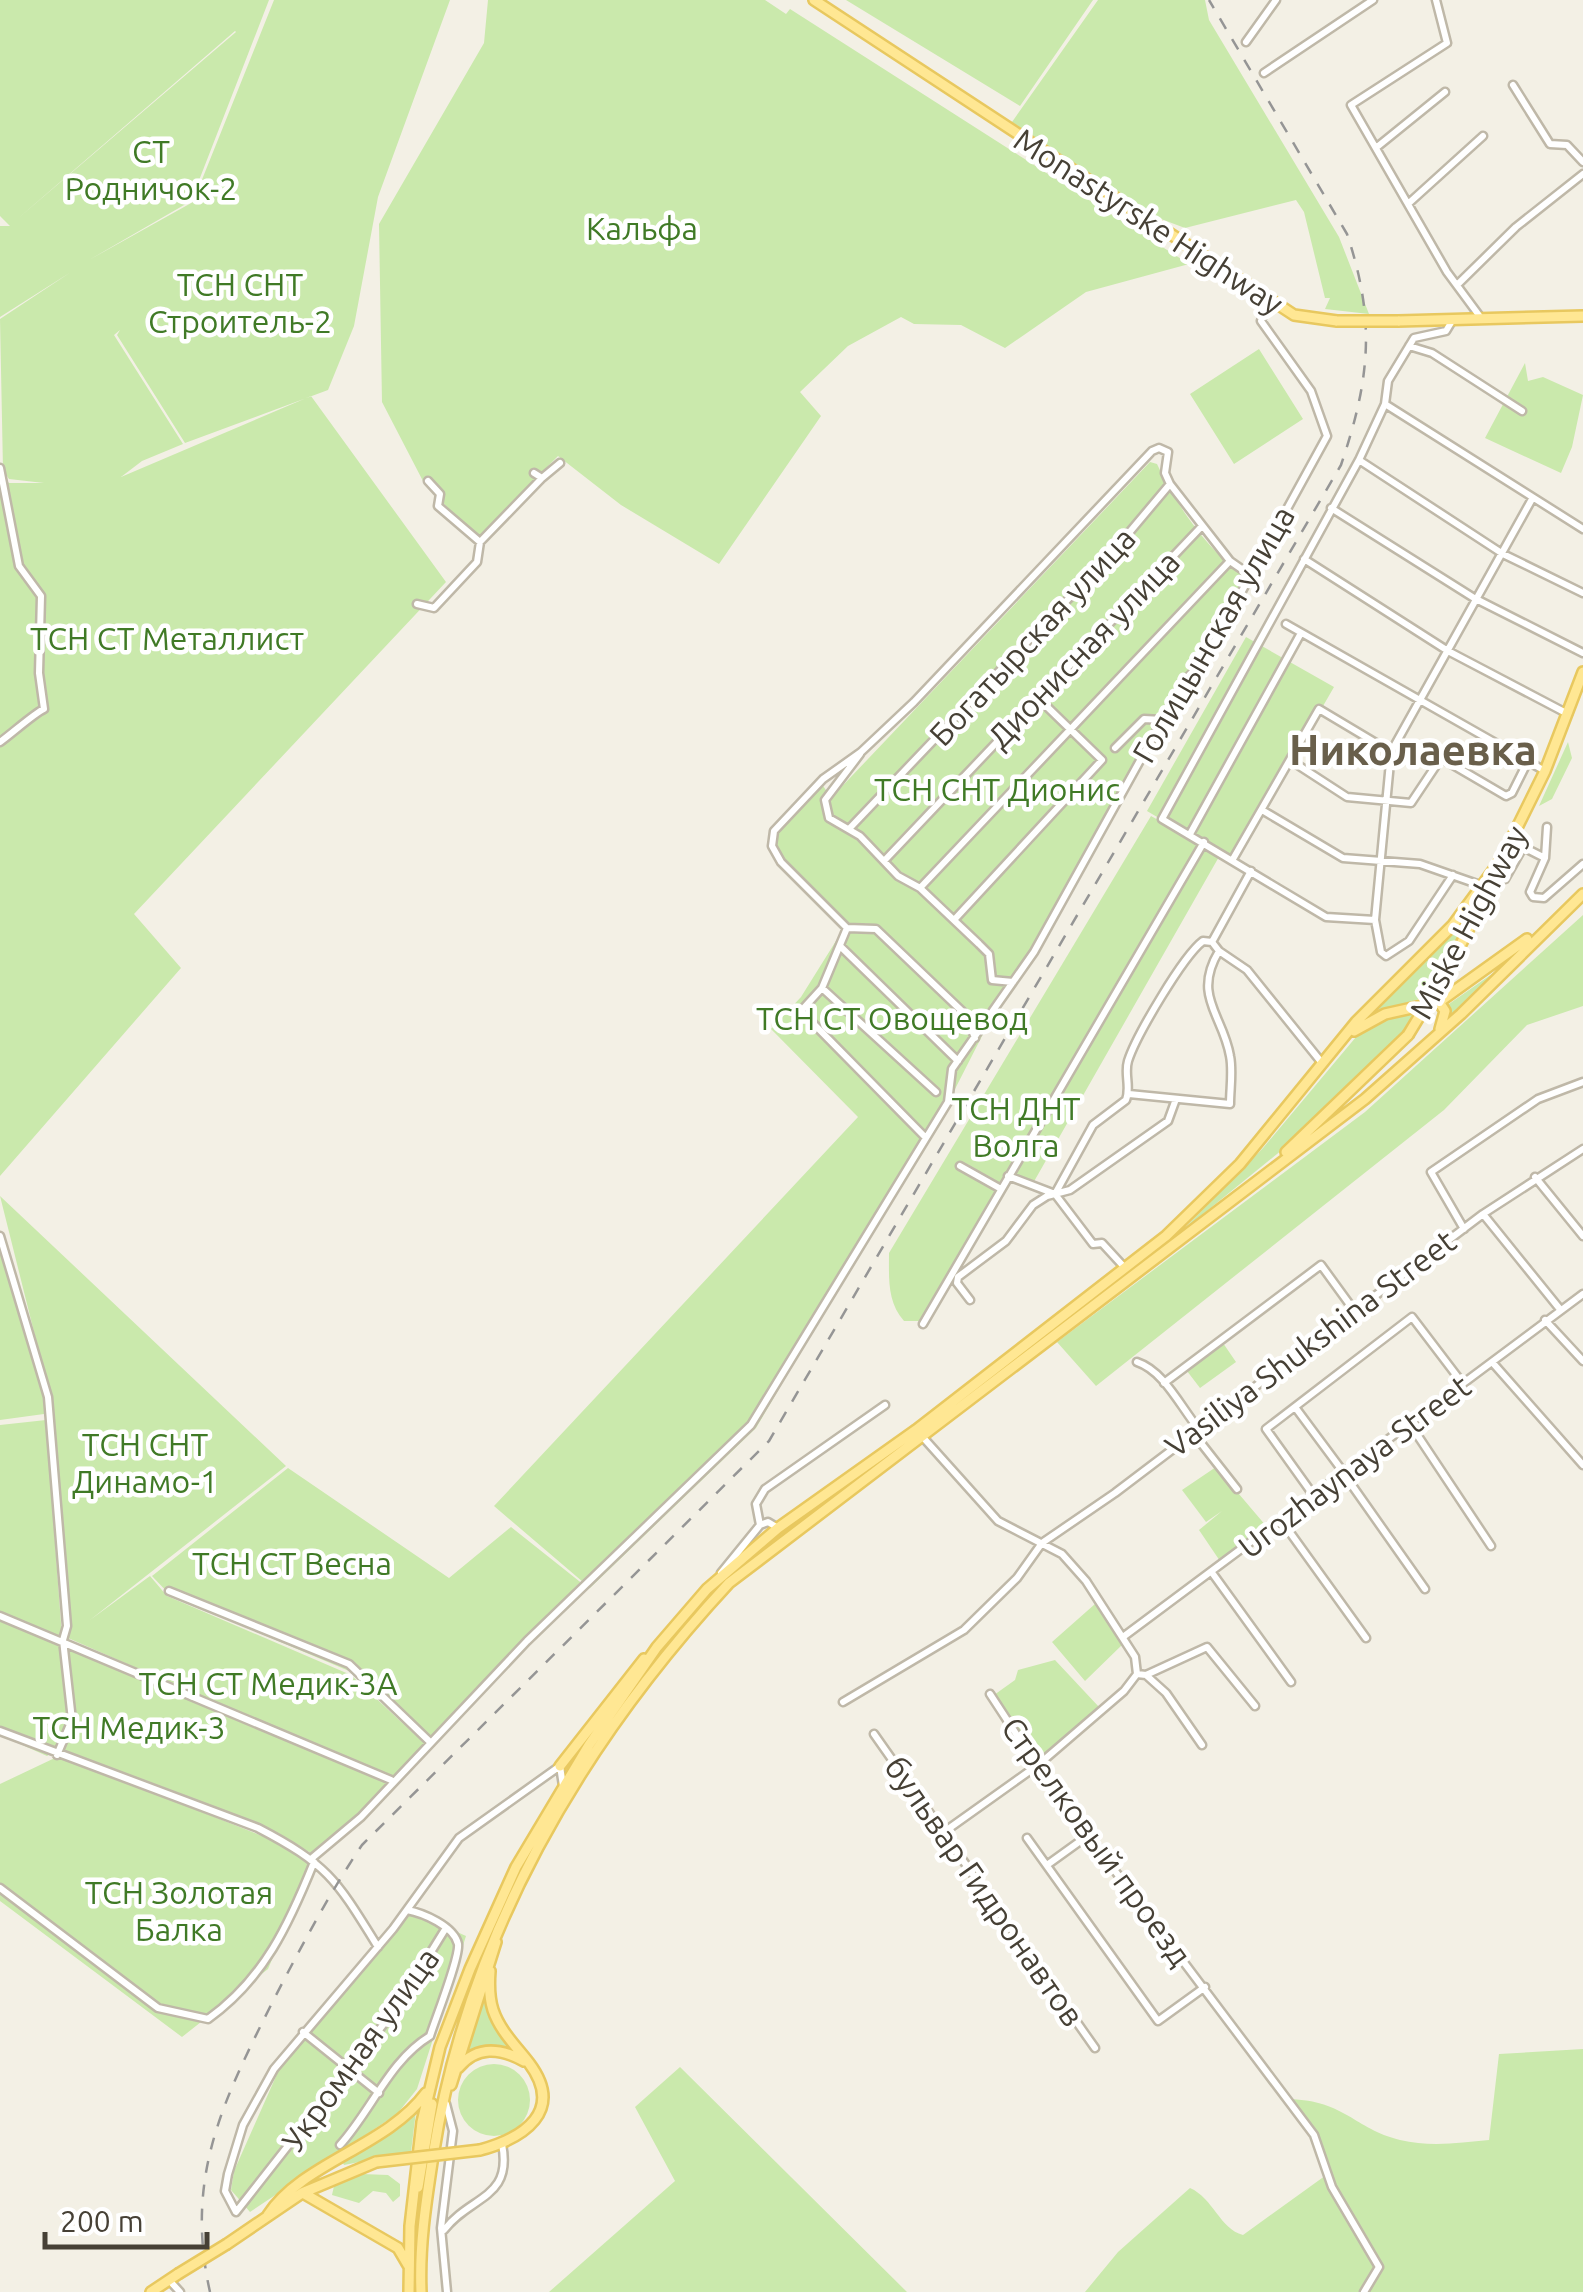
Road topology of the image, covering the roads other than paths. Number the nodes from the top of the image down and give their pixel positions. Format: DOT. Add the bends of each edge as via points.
graph roads {
  1 [pos="814,0"];
  2 [pos="1276,0"];
  3 [pos="1436,0"];
  4 [pos="1371,1"];
  5 [pos="1246,42"];
  6 [pos="1264,73"];
  7 [pos="1512,85"];
  8 [pos="1445,92"];
  9 [pos="1483,136"];
  10 [pos="1376,147"];
  11 [pos="1583,162"];
  12 [pos="1583,174"];
  13 [pos="1409,203"];
  14 [pos="1456,285"];
  15 [pos="1269,298"];
  16 [pos="1583,316"];
  17 [pos="1481,319"];
  18 [pos="1452,321"];
  19 [pos="1408,346"];
  20 [pos="1385,404"];
  21 [pos="1522,411"];
  22 [pos="1359,460"];
  23 [pos="560,463"];
  24 [pos="0,468"];
  25 [pos="534,473"];
  26 [pos="542,478"];
  27 [pos="428,481"];
  28 [pos="1170,484"];
  29 [pos="1532,499"];
  30 [pos="1331,508"];
  31 [pos="1202,526"];
  32 [pos="1583,530"];
  33 [pos="480,542"];
  34 [pos="1503,554"];
  35 [pos="1304,559"];
  36 [pos="1230,561"];
  37 [pos="1250,575"];
  38 [pos="1583,593"];
  39 [pos="1477,600"];
  40 [pos="417,604"];
  41 [pos="1286,624"];
  42 [pos="1301,633"];
  43 [pos="1448,651"];
  44 [pos="1583,653"];
  45 [pos="1583,672"];
  46 [pos="1038,698"];
  47 [pos="1418,702"];
  48 [pos="1569,714"];
  49 [pos="1162,720"];
  50 [pos="1072,729"];
  51 [pos="0,742"];
  52 [pos="1115,748"];
  53 [pos="861,752"];
  54 [pos="1391,752"];
  55 [pos="1290,760"];
  56 [pos="1528,761"];
  57 [pos="1546,771"];
  58 [pos="1387,800"];
  59 [pos="1262,810"];
  60 [pos="1547,826"];
  61 [pos="850,829"];
  62 [pos="1190,834"];
  63 [pos="1204,842"];
  64 [pos="1503,857"];
  65 [pos="1545,858"];
  66 [pos="1233,860"];
  67 [pos="884,861"];
  68 [pos="1382,862"];
  69 [pos="1583,864"];
  70 [pos="1251,871"];
  71 [pos="1453,875"];
  72 [pos="1505,879"];
  73 [pos="1483,886"];
  74 [pos="920,888"];
  75 [pos="1583,894"];
  76 [pos="954,920"];
  77 [pos="1375,920"];
  78 [pos="847,928"];
  79 [pos="1543,928"];
  80 [pos="1212,942"];
  81 [pos="840,946"];
  82 [pos="1218,951"];
  83 [pos="1014,982"];
  84 [pos="822,988"];
  85 [pos="1439,1002"];
  86 [pos="975,1038"];
  87 [pos="1432,1040"];
  88 [pos="1336,1046"];
  89 [pos="958,1061"];
  90 [pos="1322,1062"];
  91 [pos="1583,1082"];
  92 [pos="936,1092"];
  93 [pos="1128,1094"];
  94 [pos="1176,1099"];
  95 [pos="926,1138"];
  96 [pos="1583,1150"];
  97 [pos="960,1166"];
  98 [pos="1008,1176"];
  99 [pos="1258,1177"];
  100 [pos="1535,1177"];
  101 [pos="1000,1188"];
  102 [pos="1056,1194"];
  103 [pos="1483,1214"];
  104 [pos="1464,1229"];
  105 [pos="0,1236"];
  106 [pos="1583,1236"];
  107 [pos="1125,1268"];
  108 [pos="1583,1294"];
  109 [pos="970,1300"];
  110 [pos="1559,1308"];
  111 [pos="1353,1310"];
  112 [pos="1545,1320"];
  113 [pos="923,1324"];
  114 [pos="1583,1361"];
  115 [pos="1137,1362"];
  116 [pos="1492,1362"];
  117 [pos="1164,1383"];
  118 [pos="1463,1384"];
  119 [pos="885,1405"];
  120 [pos="1295,1407"];
  121 [pos="1410,1424"];
  122 [pos="1198,1428"];
  123 [pos="920,1434"];
  124 [pos="1583,1465"];
  125 [pos="1344,1473"];
  126 [pos="1237,1489"];
  127 [pos="1314,1496"];
  128 [pos="1281,1520"];
  129 [pos="760,1525"];
  130 [pos="778,1528"];
  131 [pos="1042,1543"];
  132 [pos="774,1545"];
  133 [pos="1491,1546"];
  134 [pos="1213,1574"];
  135 [pos="717,1580"];
  136 [pos="1425,1589"];
  137 [pos="169,1591"];
  138 [pos="0,1616"];
  139 [pos="1123,1637"];
  140 [pos="1366,1638"];
  141 [pos="63,1640"];
  142 [pos="657,1648"];
  143 [pos="1141,1675"];
  144 [pos="1291,1682"];
  145 [pos="990,1694"];
  146 [pos="843,1702"];
  147 [pos="1255,1706"];
  148 [pos="0,1731"];
  149 [pos="874,1734"];
  150 [pos="430,1740"];
  151 [pos="1202,1745"];
  152 [pos="57,1755"];
  153 [pos="560,1766"];
  154 [pos="1038,1766"];
  155 [pos="392,1780"];
  156 [pos="563,1787"];
  157 [pos="944,1832"];
  158 [pos="1090,1834"];
  159 [pos="1026,1838"];
  160 [pos="313,1860"];
  161 [pos="1048,1865"];
  162 [pos="0,1888"];
  163 [pos="516,1888"];
  164 [pos="406,1910"];
  165 [pos="444,1931"];
  166 [pos="378,1947"];
  167 [pos="492,1954"];
  168 [pos="1205,1986"];
  169 [pos="452,2018"];
  170 [pos="302,2032"];
  171 [pos="1095,2048"];
  172 [pos="531,2066"];
  173 [pos="349,2068"];
  174 [pos="454,2074"];
  175 [pos="428,2091"];
  176 [pos="379,2093"];
  177 [pos="446,2104"];
  178 [pos="435,2143"];
  179 [pos="502,2144"];
  180 [pos="340,2145"];
  181 [pos="335,2176"];
  182 [pos="302,2193"];
  183 [pos="332,2208"];
  184 [pos="268,2215"];
  185 [pos="410,2226"];
  186 [pos="379,2235"];
  187 [pos="441,2236"];
  188 [pos="409,2267"];
  189 [pos="174,2277"];
  190 [pos="151,2292"];
  191 [pos="180,2292"];
  192 [pos="415,2292"];
  193 [pos="447,2292"];
  194 [pos="1364,2292"];
  1 -- 15 [label="main road, Monastyrske Highway"];
  2 -- 5 [label="street"];
  3 -- 10 [label="street" via="1447,43 1351,104"];
  4 -- 6 [label="street"];
  7 -- 11 [label="street" via="1550,144 1567,145"];
  8 -- 10 [label="street"];
  9 -- 13 [label="street"];
  10 -- 13 [label="street"];
  12 -- 14 [label="street"];
  13 -- 14 [label="street"];
  14 -- 17 [label="street"];
  15 -- 18 [label="main road, Monastyrske Highway, bridge" via="1294,314 1337,321"];
  15 -- 37 [label="street, Голицынская улица" via="1262,321 1311,391 1327,436"];
  16 -- 17 [label="main road, Monastyrske Highway"];
  17 -- 18 [label="main road, Monastyrske Highway"];
  18 -- 19 [label="street" via="1446,331"];
  19 -- 20 [label="street" via="1388,381"];
  19 -- 21 [label="street" via="1432,353"];
  20 -- 22 [label="street"];
  20 -- 29 [label="street"];
  22 -- 30 [label="street"];
  22 -- 34 [label="street"];
  23 -- 26 [label="street"];
  24 -- 51 [label="street" via="19,566 41,596 44,701 25,727"];
  25 -- 26 [label="street"];
  26 -- 33 [label="street"];
  27 -- 33 [label="street" via="440,494 438,506"];
  28 -- 31 [label="street"];
  28 -- 53 [label="street" via="1170,456 1155,448"];
  28 -- 61 [label="street, Богатырская улица"];
  29 -- 32 [label="street"];
  29 -- 34 [label="street"];
  30 -- 35 [label="street"];
  30 -- 39 [label="street"];
  31 -- 36 [label="street"];
  31 -- 46 [label="street, Дионисная улица"];
  33 -- 40 [label="street" via="477,562 434,608"];
  34 -- 38 [label="street"];
  34 -- 39 [label="street"];
  35 -- 43 [label="street"];
  35 -- 62 [label="street" via="1162,819"];
  36 -- 37 [label="street"];
  36 -- 50 [label="street"];
  37 -- 49 [label="street, Голицынская улица" via="1202,664"];
  39 -- 43 [label="street"];
  39 -- 44 [label="street"];
  41 -- 42 [label="street"];
  42 -- 47 [label="street"];
  42 -- 62 [label="street"];
  43 -- 47 [label="street"];
  43 -- 48 [label="street"];
  45 -- 48 [label="main road, Miske Highway"];
  46 -- 50 [label="street"];
  46 -- 67 [label="street, Дионисная улица"];
  47 -- 54 [label="street"];
  47 -- 56 [label="street"];
  48 -- 57 [label="main road, Miske Highway"];
  49 -- 52 [label="street" via="1144,720"];
  49 -- 83 [label="street, Голицынская улица"];
  50 -- 74 [label="street"];
  50 -- 76 [label="street" via="1102,760"];
  53 -- 61 [label="street" via="825,800 830,818"];
  53 -- 78 [label="street" via="823,779 774,831 772,846"];
  54 -- 55 [label="street" via="1319,709"];
  54 -- 58 [label="street"];
  55 -- 58 [label="street" via="1347,797"];
  55 -- 59 [label="street"];
  56 -- 57 [label="street"];
  56 -- 58 [label="street" via="1506,796 1441,758 1413,803"];
  57 -- 64 [label="main road, Miske Highway"];
  58 -- 68 [label="street"];
  59 -- 66 [label="street"];
  59 -- 68 [label="street" via="1344,858"];
  60 -- 65 [label="street"];
  61 -- 67 [label="street"];
  62 -- 63 [label="street"];
  63 -- 66 [label="street"];
  63 -- 98 [label="street"];
  64 -- 73 [label="main road"];
  64 -- 99 [label="main road, Miske Highway, bridge" via="1408,1034"];
  65 -- 69 [label="street" via="1530,892 1539,899"];
  65 -- 72 [label="street" via="1524,847"];
  66 -- 70 [label="street"];
  67 -- 74 [label="street"];
  68 -- 71 [label="street"];
  68 -- 77 [label="street"];
  70 -- 77 [label="street" via="1326,917"];
  70 -- 80 [label="street"];
  71 -- 73 [label="street"];
  71 -- 77 [label="street" via="1409,940 1386,956 1377,946"];
  73 -- 88 [label="main road"];
  74 -- 76 [label="street"];
  75 -- 79 [label="main road"];
  76 -- 83 [label="street" via="989,954 992,980"];
  78 -- 81 [label="street"];
  78 -- 86 [label="street" via="876,929 966,1015"];
  79 -- 85 [label="main road"];
  79 -- 87 [label="main road"];
  80 -- 82 [label="street"];
  80 -- 93 [label="street" via="1190,953 1127,1063"];
  81 -- 84 [label="street"];
  81 -- 89 [label="street"];
  82 -- 90 [label="street" via="1247,970"];
  82 -- 94 [label="street" via="1208,968 1210,1008 1230,1054 1230,1104"];
  83 -- 86 [label="street, Голицынская улица"];
  84 -- 92 [label="street"];
  84 -- 95 [label="street" via="801,1010 806,1019"];
  85 -- 87 [label="main road" via="1444,1021"];
  85 -- 88 [label="main road" via="1384,1014"];
  86 -- 89 [label="street, Голицынская улица"];
  87 -- 99 [label="main road"];
  88 -- 90 [label="main road"];
  89 -- 95 [label="street, Голицынская улица" via="948,1102"];
  90 -- 107 [label="main road" via="1240,1164"];
  91 -- 104 [label="street" via="1538,1098 1431,1172"];
  93 -- 94 [label="street"];
  93 -- 102 [label="street" via="1093,1125"];
  94 -- 102 [label="street" via="1168,1121"];
  95 -- 150 [label="street" via="751,1425"];
  96 -- 100 [label="street, Vasiliya Shukshina Street"];
  97 -- 101 [label="street"];
  98 -- 101 [label="street"];
  98 -- 102 [label="street"];
  99 -- 123 [label="main road"];
  100 -- 103 [label="street, Vasiliya Shukshina Street"];
  100 -- 106 [label="street"];
  101 -- 113 [label="street"];
  102 -- 107 [label="street" via="1093,1244 1102,1242"];
  102 -- 109 [label="street" via="1034,1205 1006,1242 956,1280"];
  103 -- 104 [label="street, Vasiliya Shukshina Street"];
  103 -- 110 [label="street"];
  104 -- 111 [label="street, Vasiliya Shukshina Street"];
  105 -- 141 [label="street" via="48,1397"];
  107 -- 123 [label="main road"];
  108 -- 110 [label="street, Urozhaynaya Street"];
  110 -- 112 [label="street, Urozhaynaya Street"];
  111 -- 117 [label="street" via="1320,1265"];
  111 -- 122 [label="street, Vasiliya Shukshina Street"];
  112 -- 114 [label="street"];
  112 -- 116 [label="street, Urozhaynaya Street"];
  115 -- 117 [label="street" via="1151,1366"];
  116 -- 118 [label="street, Urozhaynaya Street"];
  116 -- 124 [label="street"];
  117 -- 122 [label="street"];
  118 -- 120 [label="street" via="1412,1317"];
  118 -- 121 [label="street, Urozhaynaya Street"];
  119 -- 129 [label="street" via="765,1489 756,1504"];
  120 -- 125 [label="street"];
  120 -- 127 [label="street" via="1266,1430"];
  121 -- 125 [label="street, Urozhaynaya Street"];
  121 -- 133 [label="street"];
  122 -- 126 [label="street" via="1197,1438"];
  122 -- 131 [label="street, Vasiliya Shukshina Street"];
  123 -- 130 [label="main road"];
  123 -- 131 [label="street" via="998,1521"];
  123 -- 132 [label="main road"];
  125 -- 127 [label="street, Urozhaynaya Street"];
  125 -- 136 [label="street"];
  127 -- 128 [label="street, Urozhaynaya Street"];
  128 -- 134 [label="street, Urozhaynaya Street"];
  128 -- 140 [label="street"];
  129 -- 130 [label="street"];
  129 -- 135 [label="street"];
  130 -- 132 [label="main road"];
  130 -- 135 [label="main road"];
  131 -- 139 [label="street" via="1086,1581"];
  131 -- 146 [label="street, Vasiliya Shukshina Street" via="964,1630"];
  132 -- 163 [label="main road" via="729,1583 650,1675 594,1751"];
  134 -- 139 [label="street, Urozhaynaya Street"];
  134 -- 144 [label="street"];
  135 -- 142 [label="main road"];
  137 -- 150 [label="street" via="349,1664"];
  138 -- 141 [label="street"];
  139 -- 143 [label="street"];
  141 -- 152 [label="street" via="72,1720"];
  141 -- 155 [label="street"];
  142 -- 153 [label="main road" via="628,1675"];
  142 -- 156 [label="main road"];
  143 -- 147 [label="street" via="1207,1647"];
  143 -- 151 [label="street" via="1166,1693"];
  143 -- 154 [label="street"];
  145 -- 154 [label="street, Стрелковый проезд"];
  148 -- 152 [label="street"];
  149 -- 157 [label="street, бульвар Гидронавтов"];
  150 -- 155 [label="street"];
  152 -- 160 [label="street" via="258,1828"];
  153 -- 156 [label="street"];
  153 -- 164 [label="street" via="459,1838"];
  154 -- 157 [label="street"];
  154 -- 158 [label="street, Стрелковый проезд"];
  155 -- 160 [label="street"];
  156 -- 169 [label="main road" via="502,1894"];
  157 -- 171 [label="street, бульвар Гидронавтов"];
  158 -- 161 [label="street"];
  158 -- 168 [label="street, Стрелковый проезд"];
  159 -- 161 [label="street"];
  160 -- 162 [label="street" via="290,1922 257,1975 208,2019 158,2008"];
  160 -- 166 [label="street" via="338,1881"];
  161 -- 168 [label="street" via="1158,2021"];
  163 -- 167 [label="main road"];
  163 -- 178 [label="main road" via="464,2012"];
  164 -- 165 [label="street" via="429,1916"];
  164 -- 166 [label="street"];
  165 -- 173 [label="street, Укромная улица"];
  165 -- 176 [label="street" via="458,1945 430,2036 411,2047"];
  166 -- 170 [label="street"];
  167 -- 172 [label="main road" via="494,2013"];
  167 -- 174 [label="main road"];
  168 -- 194 [label="street, Стрелковый проезд" via="1314,2136 1332,2187 1380,2268"];
  169 -- 175 [label="main road"];
  169 -- 192 [label="main road" via="418,2192"];
  170 -- 173 [label="street"];
  170 -- 173 [label="street, Укромная улица" via="243,2125 225,2191 236,2212"];
  172 -- 174 [label="main road" via="488,2050 466,2058"];
  172 -- 179 [label="main road" via="540,2082 538,2115 529,2130"];
  173 -- 176 [label="street"];
  174 -- 177 [label="main road"];
  175 -- 184 [label="main road" via="399,2122 288,2193"];
  175 -- 185 [label="main road"];
  176 -- 180 [label="street"];
  177 -- 178 [label="main road"];
  177 -- 187 [label="street" via="453,2131"];
  178 -- 192 [label="main road"];
  179 -- 181 [label="main road, bridge" via="376,2162"];
  179 -- 187 [label="street" via="506,2166 500,2182"];
  181 -- 182 [label="main road"];
  181 -- 183 [label="main road" via="326,2193"];
  182 -- 183 [label="main road"];
  182 -- 184 [label="main road"];
  183 -- 186 [label="main road"];
  184 -- 189 [label="main road, bridge"];
  185 -- 186 [label="main road" via="399,2238"];
  185 -- 188 [label="main road"];
  186 -- 188 [label="main road"];
  187 -- 193 [label="street"];
  188 -- 192 [label="main road"];
  189 -- 190 [label="main road"];
  189 -- 191 [label="street"];
}
